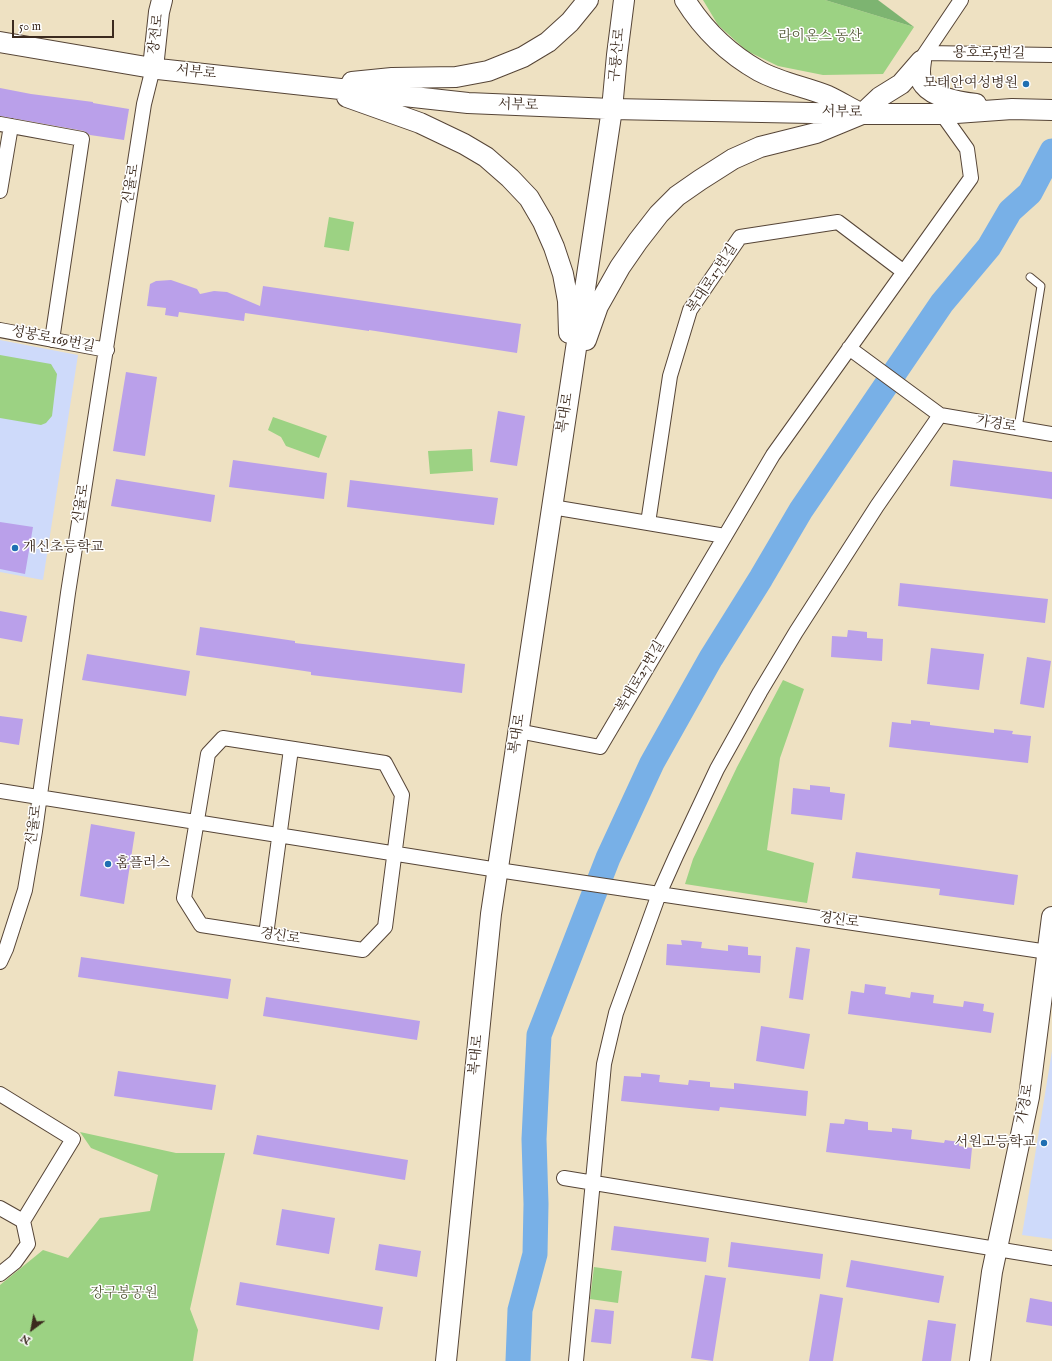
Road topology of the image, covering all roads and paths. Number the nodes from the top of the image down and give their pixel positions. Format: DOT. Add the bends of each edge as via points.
graph roads {
  1 [pos="162,0"];
  2 [pos="588,0"];
  3 [pos="624,0"];
  4 [pos="684,0"];
  5 [pos="961,0"];
  6 [pos="0,42"];
  7 [pos="1052,55"];
  8 [pos="923,57"];
  9 [pos="153,68"];
  10 [pos="317,86"];
  11 [pos="1012,109"];
  12 [pos="612,110"];
  13 [pos="1046,110"];
  14 [pos="862,114"];
  15 [pos="942,114"];
  16 [pos="5,125"];
  17 [pos="0,191"];
  18 [pos="904,272"];
  19 [pos="1030,277"];
  20 [pos="0,330"];
  21 [pos="52,340"];
  22 [pos="849,348"];
  23 [pos="107,350"];
  24 [pos="567,407"];
  25 [pos="940,415"];
  26 [pos="1018,428"];
  27 [pos="1052,434"];
  28 [pos="552,507"];
  29 [pos="648,523"];
  30 [pos="725,536"];
  31 [pos="518,731"];
  32 [pos="292,749"];
  33 [pos="0,791"];
  34 [pos="39,797"];
  35 [pos="197,822"];
  36 [pos="280,836"];
  37 [pos="394,854"];
  38 [pos="498,870"];
  39 [pos="659,894"];
  40 [pos="1052,917"];
  41 [pos="266,935"];
  42 [pos="1048,952"];
  43 [pos="0,962"];
  44 [pos="0,1094"];
  45 [pos="564,1178"];
  46 [pos="593,1183"];
  47 [pos="0,1208"];
  48 [pos="23,1221"];
  49 [pos="997,1249"];
  50 [pos="1052,1258"];
  51 [pos="0,1274"];
  52 [pos="446,1361"];
  53 [pos="576,1361"];
  54 [pos="980,1361"];
  1 -- 9 [label="main road, 장전로"];
  2 -- 10 [label="main road" via="570,22 548,42 523,57 488,71 456,76 392,78"];
  3 -- 12 [label="main road, 구룡산로"];
  4 -- 14 [label="main road" via="714,37 734,55 760,72 828,96"];
  5 -- 8 [label="street"];
  6 -- 9 [label="main road, 서부로"];
  7 -- 8 [label="street, 용호로5번길"];
  8 -- 11 [label="main road" via="920,75 923,85 935,94 954,101"];
  8 -- 14 [label="main road" via="900,84 880,97"];
  9 -- 10 [label="main road, 서부로"];
  9 -- 23 [label="street, 신율로" via="144,104"];
  10 -- 12 [label="main road, 서부로" via="468,104"];
  10 -- 24 [label="main road" via="420,123 464,144 486,157 529,198 554,247 568,301"];
  11 -- 13 [label="main road, 서부로"];
  11 -- 15 [label="main road, 서부로"];
  12 -- 14 [label="main road, 서부로"];
  12 -- 24 [label="main road, 복대로"];
  14 -- 15 [label="main road, 서부로"];
  14 -- 24 [label="main road" via="816,133 760,147 732,159 677,196 638,241 598,306"];
  15 -- 18 [label="street" via="967,148 971,178"];
  16 -- 17 [label="street"];
  16 -- 21 [label="street" via="82,139"];
  18 -- 22 [label="street"];
  18 -- 29 [label="street, 복대로17번길" via="838,222 740,237 690,310 670,376"];
  19 -- 26 [label="lane" via="1041,286"];
  20 -- 21 [label="street, 성봉로169번길"];
  21 -- 23 [label="street, 성봉로169번길"];
  22 -- 25 [label="street"];
  22 -- 30 [label="street" via="773,455"];
  23 -- 34 [label="street, 신율로" via="68,593"];
  24 -- 28 [label="main road, 복대로"];
  25 -- 26 [label="street, 가경로"];
  25 -- 39 [label="street" via="877,506 760,692 717,769"];
  26 -- 27 [label="street, 가경로"];
  28 -- 29 [label="street"];
  28 -- 31 [label="main road, 복대로"];
  29 -- 30 [label="street"];
  30 -- 31 [label="street, 복대로27번길" via="600,747"];
  31 -- 38 [label="main road, 복대로"];
  32 -- 35 [label="street, 경신로" via="223,738 208,754"];
  32 -- 36 [label="street"];
  32 -- 37 [label="street, 경신로" via="385,763 402,795"];
  33 -- 34 [label="street"];
  34 -- 35 [label="street"];
  34 -- 43 [label="street, 신율로" via="25,890"];
  35 -- 36 [label="street"];
  35 -- 41 [label="street, 경신로" via="184,898 201,925"];
  36 -- 37 [label="street"];
  36 -- 41 [label="street"];
  37 -- 38 [label="street"];
  37 -- 41 [label="street, 경신로" via="385,926 363,950"];
  38 -- 39 [label="street, 경신로"];
  38 -- 52 [label="main road, 복대로" via="491,914"];
  39 -- 42 [label="street, 경신로"];
  39 -- 46 [label="street" via="616,1013 604,1064"];
  40 -- 42 [label="main road, 가경로"];
  42 -- 49 [label="main road, 가경로" via="1028,1097"];
  44 -- 48 [label="street" via="73,1139"];
  45 -- 46 [label="street"];
  46 -- 49 [label="street"];
  46 -- 53 [label="street"];
  47 -- 48 [label="street"];
  48 -- 51 [label="street" via="28,1244 15,1262"];
  49 -- 50 [label="street"];
  49 -- 54 [label="main road, 가경로"];
}
